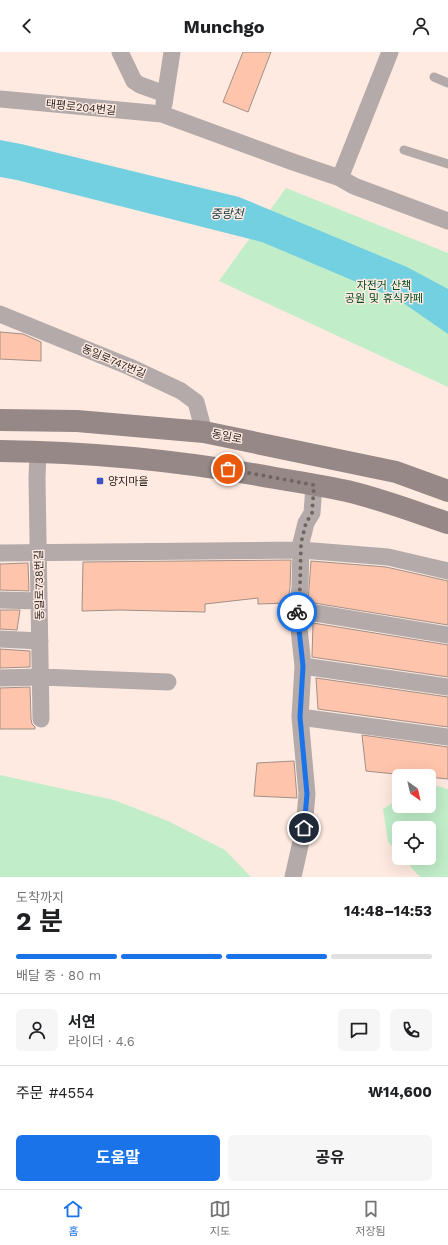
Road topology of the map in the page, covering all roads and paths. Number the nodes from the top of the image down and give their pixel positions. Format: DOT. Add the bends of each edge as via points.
graph roads {
  1 [pos="120,52"];
  2 [pos="172,52"];
  3 [pos="390,52"];
  4 [pos="434,77"];
  5 [pos="448,83"];
  6 [pos="165,94"];
  7 [pos="0,99"];
  8 [pos="162,114"];
  9 [pos="404,150"];
  10 [pos="448,164"];
  11 [pos="340,178"];
  12 [pos="446,215"];
  13 [pos="0,314"];
  14 [pos="0,420"];
  15 [pos="204,432"];
  16 [pos="0,451"];
  17 [pos="38,452"];
  18 [pos="314,485"];
  19 [pos="448,491"];
  20 [pos="448,523"];
  21 [pos="301,550"];
  22 [pos="38,552"];
  23 [pos="0,553"];
  24 [pos="448,571"];
  25 [pos="0,600"];
  26 [pos="39,601"];
  27 [pos="297,610"];
  28 [pos="448,636"];
  29 [pos="0,639"];
  30 [pos="40,641"];
  31 [pos="303,666"];
  32 [pos="40,677"];
  33 [pos="0,678"];
  34 [pos="168,682"];
  35 [pos="448,687"];
  36 [pos="300,717"];
  37 [pos="41,718"];
  38 [pos="448,737"];
  39 [pos="293,877"];
  1 -- 6 [label="street" via="134,81"];
  2 -- 6 [label="street"];
  3 -- 11 [label="street"];
  4 -- 5 [label="lane"];
  6 -- 8 [label="street"];
  7 -- 8 [label="street, 태평로204번길"];
  8 -- 11 [label="street, 태평로204번길"];
  9 -- 10 [label="lane"];
  11 -- 12 [label="street, 태평로204번길" via="354,186"];
  13 -- 15 [label="street, 동일로747번길" via="130,367 181,391 196,402"];
  14 -- 15 [label="street, 동일로" via="77,421"];
  15 -- 19 [label="street, 동일로" via="396,472"];
  16 -- 17 [label="street"];
  17 -- 18 [label="street" via="128,457 214,467"];
  17 -- 22 [label="street, 동일로738번길"];
  18 -- 20 [label="street" via="398,506"];
  18 -- 21 [label="street" via="312,513 306,523"];
  21 -- 22 [label="street"];
  21 -- 24 [label="street" via="388,557"];
  21 -- 27 [label="street"];
  22 -- 23 [label="street"];
  22 -- 26 [label="street, 동일로738번길"];
  25 -- 26 [label="street"];
  26 -- 30 [label="street, 동일로738번길"];
  27 -- 28 [label="street"];
  27 -- 31 [label="street"];
  29 -- 30 [label="street"];
  30 -- 32 [label="street, 동일로738번길"];
  31 -- 35 [label="street"];
  31 -- 36 [label="street"];
  32 -- 33 [label="street"];
  32 -- 34 [label="street"];
  32 -- 37 [label="street, 동일로738번길"];
  36 -- 38 [label="street"];
  36 -- 39 [label="street" via="307,794 304,828"];
}
